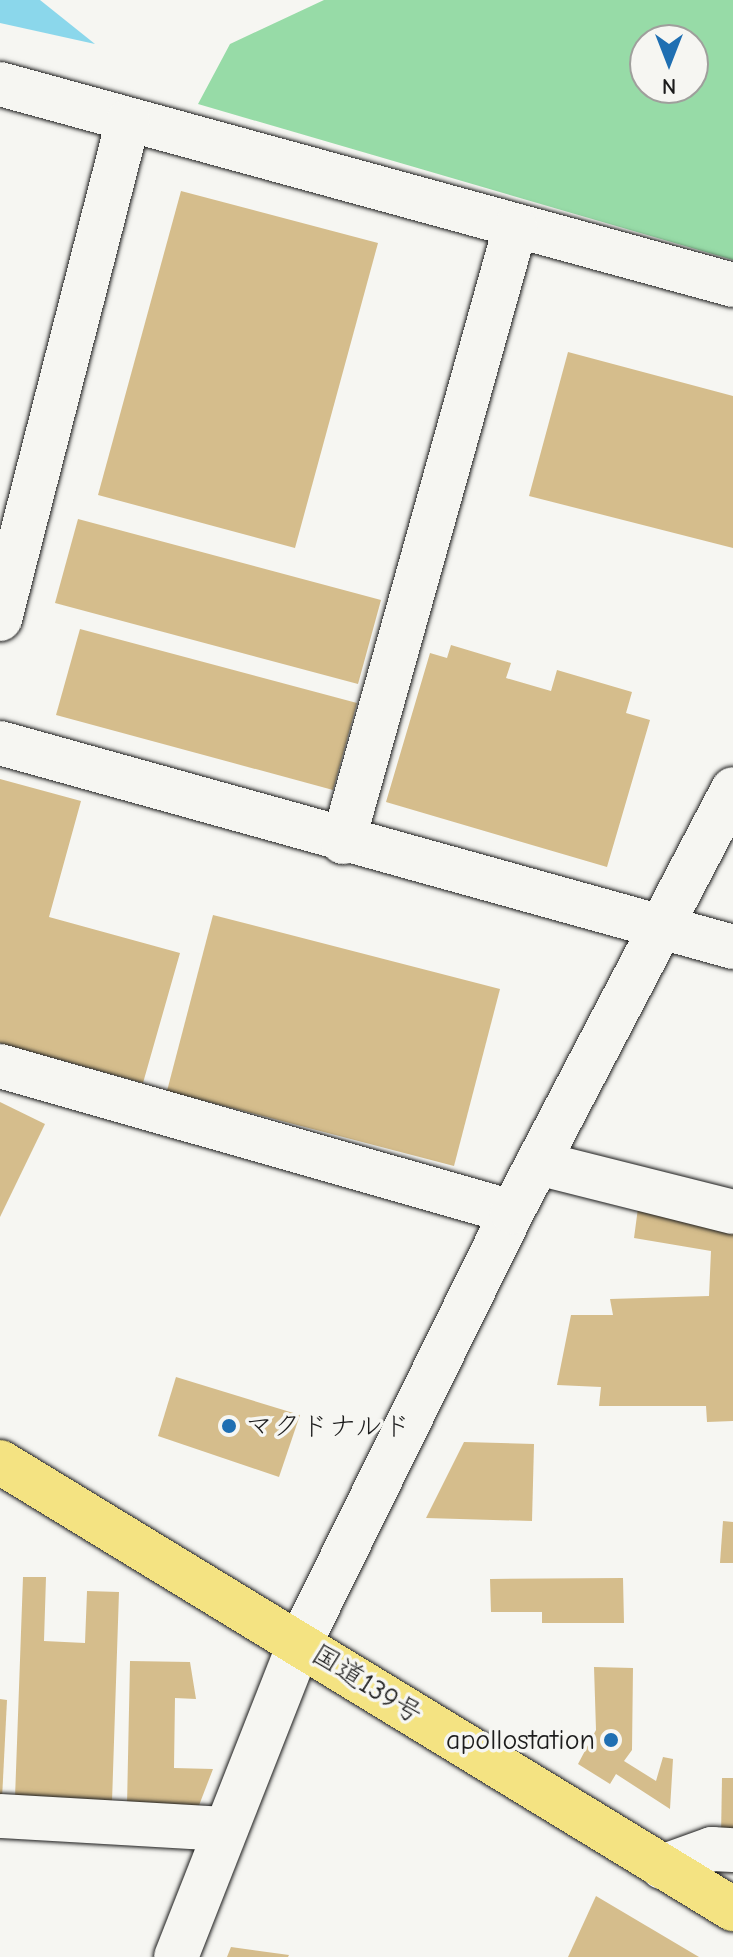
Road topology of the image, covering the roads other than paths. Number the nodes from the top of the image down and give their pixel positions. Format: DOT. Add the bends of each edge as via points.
graph roads {
  1 [pos="0,84"];
  2 [pos="128,121"];
  3 [pos="515,228"];
  4 [pos="733,285"];
  5 [pos="0,619"];
  6 [pos="0,743"];
  7 [pos="733,789"];
  8 [pos="343,842"];
  9 [pos="663,927"];
  10 [pos="733,947"];
  11 [pos="0,1066"];
  12 [pos="538,1163"];
  13 [pos="512,1212"];
  14 [pos="733,1212"];
  15 [pos="0,1462"];
  16 [pos="300,1643"];
  17 [pos="0,1816"];
  18 [pos="225,1829"];
  19 [pos="733,1850"];
  20 [pos="662,1867"];
  21 [pos="733,1909"];
  22 [pos="176,1957"];
  1 -- 2 [label="street"];
  2 -- 3 [label="street"];
  2 -- 5 [label="street"];
  3 -- 4 [label="street"];
  3 -- 8 [label="street"];
  6 -- 8 [label="street"];
  7 -- 9 [label="street"];
  8 -- 9 [label="street"];
  9 -- 10 [label="street"];
  9 -- 12 [label="street"];
  11 -- 13 [label="street"];
  12 -- 13 [label="street"];
  12 -- 14 [label="street"];
  13 -- 16 [label="street"];
  15 -- 16 [label="highway, 国道139号"];
  16 -- 18 [label="street"];
  16 -- 20 [label="highway, 国道139号"];
  17 -- 18 [label="street"];
  18 -- 22 [label="street"];
  19 -- 20 [label="street" via="712,1849"];
  20 -- 21 [label="highway, 国道139号"];
}
